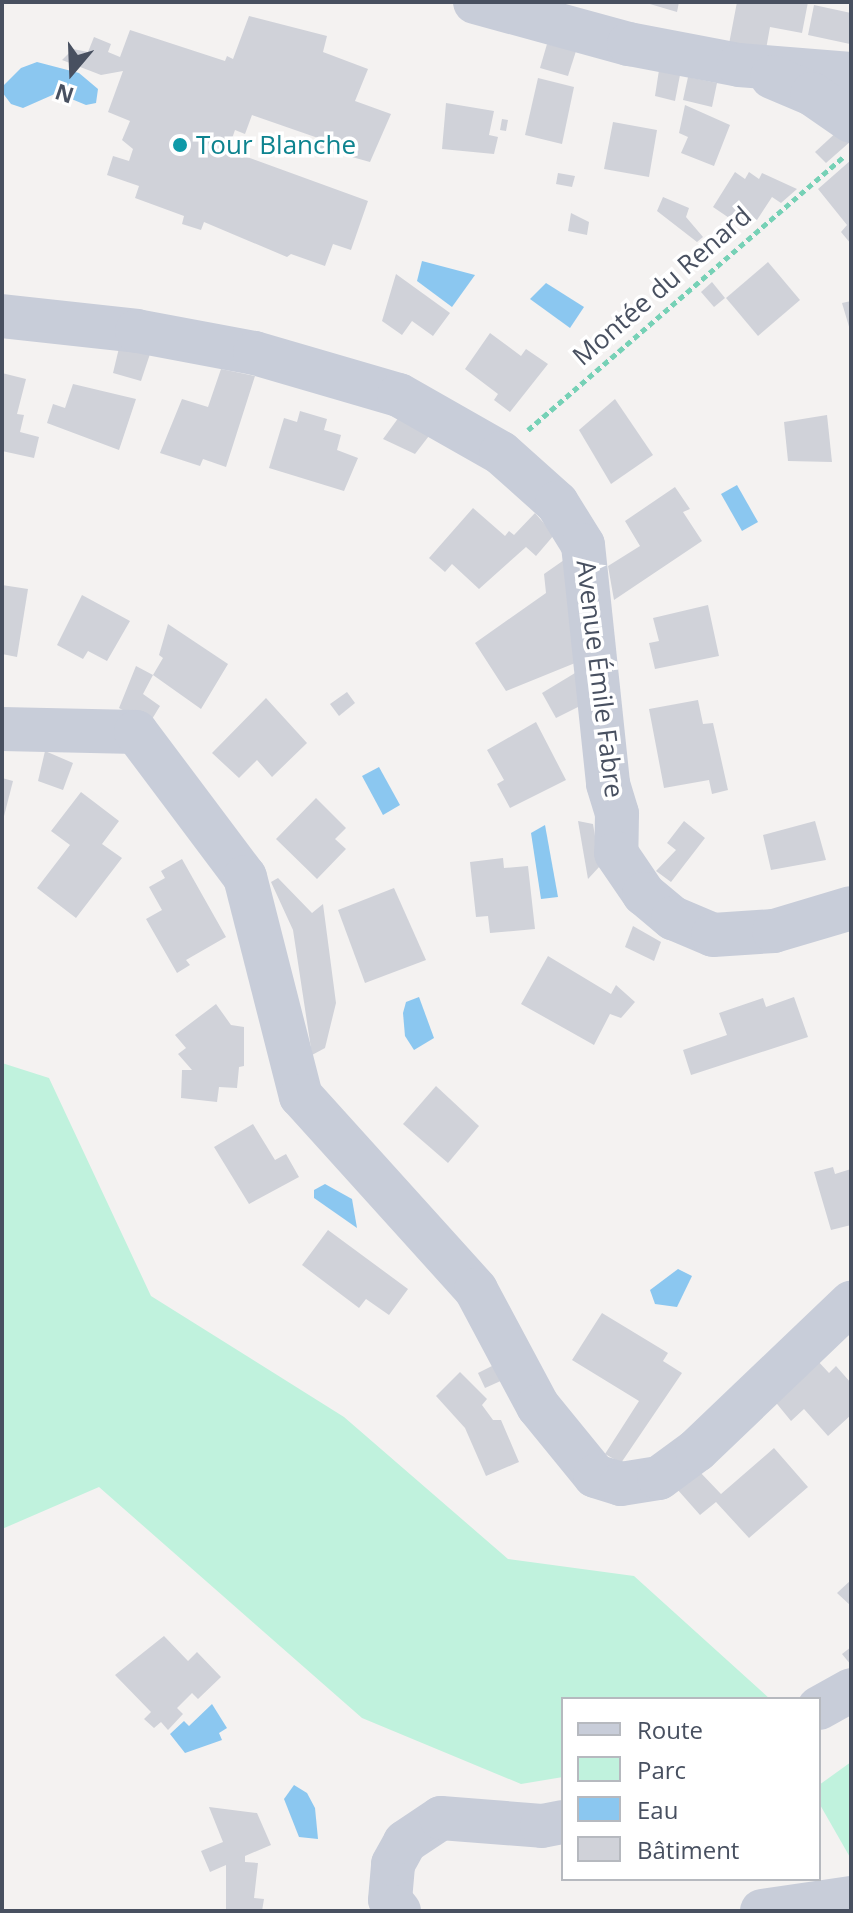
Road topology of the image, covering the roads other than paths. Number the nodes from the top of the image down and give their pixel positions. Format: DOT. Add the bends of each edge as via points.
graph roads {
  1 [pos="475,2"];
  2 [pos="847,94"];
  3 [pos="2,316"];
  4 [pos="2,729"];
  5 [pos="851,908"];
  6 [pos="851,1303"];
  7 [pos="851,1690"];
  8 [pos="821,1707"];
  9 [pos="561,1822"];
  10 [pos="851,1898"];
  11 [pos="399,1911"];
  12 [pos="762,1911"];
  1 -- 2 [label="street"];
  3 -- 5 [label="street, Avenue Émile Fabre" via="137,331 255,353 399,395 501,453 557,503 583,545 608,784 617,814 616,853 644,894 673,918 713,935 774,931"];
  4 -- 6 [label="street" via="136,732 245,877 301,1096 476,1290 538,1406 595,1476 621,1484 659,1478 697,1450"];
  7 -- 8 [label="street"];
  9 -- 11 [label="street" via="542,1826 441,1818 405,1842 393,1864 390,1900"];
  10 -- 12 [label="street"];
}
